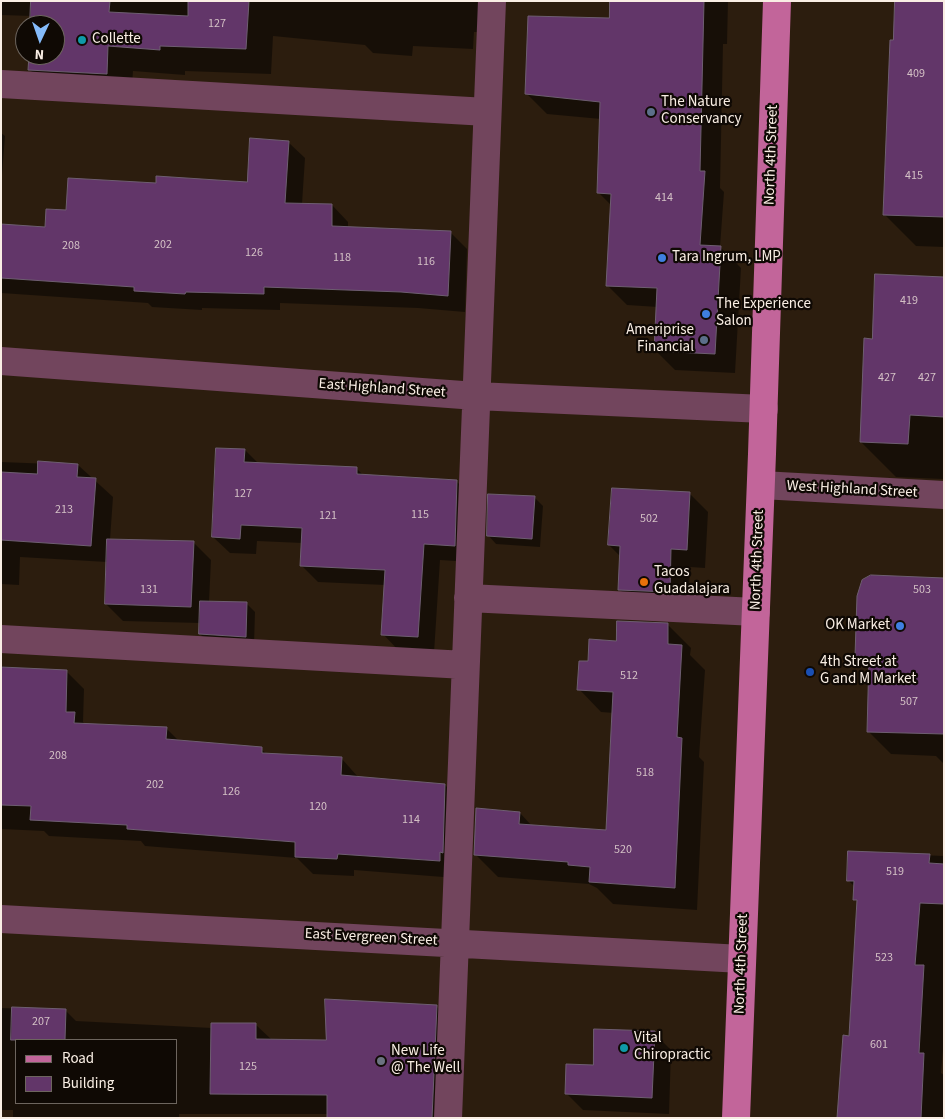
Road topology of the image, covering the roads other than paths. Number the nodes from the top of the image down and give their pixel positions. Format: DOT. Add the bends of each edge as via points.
graph roads {
  1 [pos="492,1"];
  2 [pos="776,1"];
  3 [pos="1,84"];
  4 [pos="487,112"];
  5 [pos="1,361"];
  6 [pos="476,396"];
  7 [pos="764,409"];
  8 [pos="761,485"];
  9 [pos="944,494"];
  10 [pos="468,598"];
  11 [pos="756,612"];
  12 [pos="1,639"];
  13 [pos="465,664"];
  14 [pos="1,919"];
  15 [pos="454,942"];
  16 [pos="742,959"];
  17 [pos="448,1118"];
  18 [pos="736,1118"];
  1 -- 4 [label="street"];
  2 -- 7 [label="main road, North 4th Street"];
  3 -- 4 [label="street"];
  4 -- 6 [label="street"];
  5 -- 6 [label="street, East Highland Street"];
  6 -- 7 [label="street, East Highland Street"];
  6 -- 10 [label="street"];
  7 -- 8 [label="main road, North 4th Street"];
  8 -- 9 [label="street, West Highland Street"];
  8 -- 11 [label="main road, North 4th Street"];
  10 -- 11 [label="street"];
  10 -- 13 [label="street"];
  11 -- 16 [label="main road, North 4th Street"];
  12 -- 13 [label="street"];
  13 -- 15 [label="street"];
  14 -- 15 [label="street, East Evergreen Street"];
  15 -- 16 [label="street, East Evergreen Street"];
  15 -- 17 [label="street"];
  16 -- 18 [label="main road, North 4th Street"];
}
